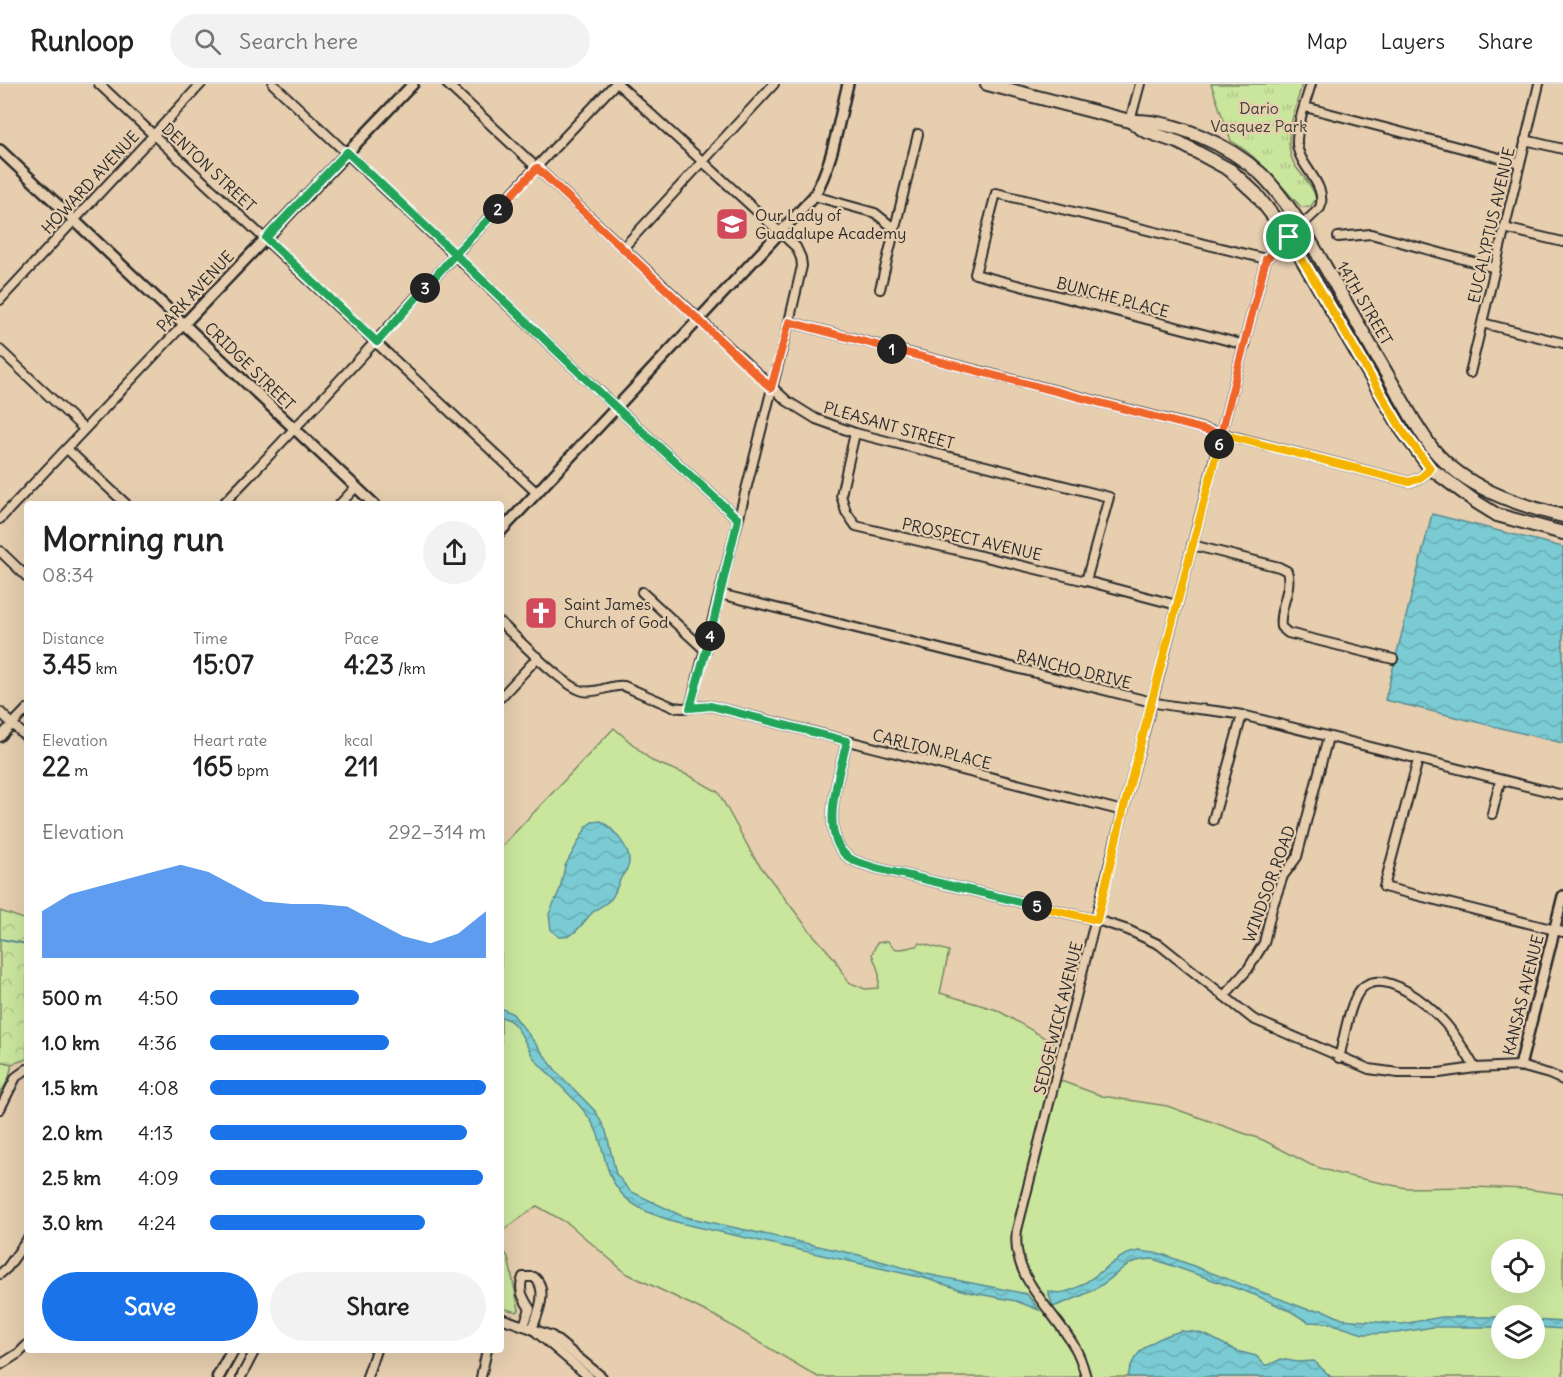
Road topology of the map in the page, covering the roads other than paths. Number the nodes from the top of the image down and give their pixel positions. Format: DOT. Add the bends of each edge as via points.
graph roads {
  1 [pos="99,84"];
  2 [pos="201,84"];
  3 [pos="273,84"];
  4 [pos="413,84"];
  5 [pos="447,84"];
  6 [pos="616,84"];
  7 [pos="774,84"];
  8 [pos="848,84"];
  9 [pos="987,84"];
  10 [pos="1140,84"];
  11 [pos="1311,84"];
  12 [pos="1539,84"];
  13 [pos="1022,88"];
  14 [pos="1305,107"];
  15 [pos="1130,121"];
  16 [pos="154,134"];
  17 [pos="918,134"];
  18 [pos="1525,140"];
  19 [pos="1563,149"];
  20 [pos="0,150"];
  21 [pos="347,152"];
  22 [pos="702,161"];
  23 [pos="1519,163"];
  24 [pos="537,168"];
  25 [pos="814,196"];
  26 [pos="73,220"];
  27 [pos="1301,225"];
  28 [pos="1504,228"];
  29 [pos="895,229"];
  30 [pos="780,233"];
  31 [pos="1289,237"];
  32 [pos="1338,237"];
  33 [pos="266,238"];
  34 [pos="1563,242"];
  35 [pos="623,248"];
  36 [pos="455,254"];
  37 [pos="1266,259"];
  38 [pos="1495,268"];
  39 [pos="880,289"];
  40 [pos="0,300"];
  41 [pos="699,319"];
  42 [pos="789,322"];
  43 [pos="1482,323"];
  44 [pos="184,324"];
  45 [pos="377,342"];
  46 [pos="1563,344"];
  47 [pos="1245,345"];
  48 [pos="0,350"];
  49 [pos="1470,373"];
  50 [pos="771,388"];
  51 [pos="617,408"];
  52 [pos="84,429"];
  53 [pos="295,430"];
  54 [pos="855,433"];
  55 [pos="1221,434"];
  56 [pos="67,449"];
  57 [pos="1430,468"];
  58 [pos="356,487"];
  59 [pos="537,493"];
  60 [pos="123,501"];
  61 [pos="227,501"];
  62 [pos="343,501"];
  63 [pos="371,501"];
  64 [pos="1563,516"];
  65 [pos="0,519"];
  66 [pos="738,519"];
  67 [pos="504,528"];
  68 [pos="1563,533"];
  69 [pos="1192,545"];
  70 [pos="0,551"];
  71 [pos="24,574"];
  72 [pos="1086,580"];
  73 [pos="642,592"];
  74 [pos="720,594"];
  75 [pos="1177,605"];
  76 [pos="504,626"];
  77 [pos="706,651"];
  78 [pos="538,657"];
  79 [pos="1393,659"];
  80 [pos="504,694"];
  81 [pos="1152,702"];
  82 [pos="690,708"];
  83 [pos="0,712"];
  84 [pos="24,712"];
  85 [pos="1242,715"];
  86 [pos="12,724"];
  87 [pos="24,735"];
  88 [pos="0,737"];
  89 [pos="1328,737"];
  90 [pos="847,741"];
  91 [pos="1418,760"];
  92 [pos="1500,780"];
  93 [pos="1563,795"];
  94 [pos="1123,811"];
  95 [pos="1492,814"];
  96 [pos="1213,820"];
  97 [pos="1563,896"];
  98 [pos="1097,920"];
  99 [pos="1559,931"];
  100 [pos="1224,996"];
  101 [pos="1340,1058"];
  102 [pos="1520,1066"];
  103 [pos="1475,1068"];
  104 [pos="24,1071"];
  105 [pos="1563,1080"];
  106 [pos="0,1108"];
  107 [pos="24,1244"];
  108 [pos="0,1274"];
  109 [pos="504,1319"];
  110 [pos="528,1327"];
  111 [pos="24,1347"];
  112 [pos="231,1353"];
  113 [pos="253,1353"];
  114 [pos="375,1353"];
  115 [pos="487,1353"];
  116 [pos="0,1365"];
  117 [pos="218,1377"];
  118 [pos="241,1377"];
  119 [pos="367,1377"];
  120 [pos="481,1377"];
  121 [pos="589,1377"];
  122 [pos="602,1377"];
  123 [pos="1086,1377"];
  1 -- 16 [label="street, DENTON STREET"];
  2 -- 16 [label="street, HOWARD AVENUE"];
  3 -- 21 [label="street"];
  4 -- 21 [label="street, PARK AVENUE"];
  5 -- 24 [label="street, PLEASANT STREET"];
  6 -- 22 [label="street"];
  6 -- 24 [label="street"];
  7 -- 22 [label="street"];
  8 -- 25 [label="street" via="834,150"];
  9 -- 13 [label="main road, 14TH STREET"];
  10 -- 15 [label="street"];
  11 -- 14 [label="street"];
  12 -- 18 [label="street, EUCALYPTUS AVENUE"];
  13 -- 15 [label="main road, 14TH STREET"];
  14 -- 23 [label="street"];
  14 -- 27 [label="street" via="1298,152 1323,200 1320,208"];
  15 -- 27 [label="main road, 14TH STREET" via="1173,127 1218,144 1262,174"];
  15 -- 31 [label="main road, 14TH STREET" via="1230,170 1256,194"];
  16 -- 26 [label="street, HOWARD AVENUE"];
  16 -- 33 [label="street, DENTON STREET"];
  17 -- 29 [label="street"];
  18 -- 19 [label="street"];
  18 -- 23 [label="street, EUCALYPTUS AVENUE"];
  20 -- 26 [label="street, CRIDGE STREET"];
  21 -- 33 [label="street, PARK AVENUE"];
  21 -- 36 [label="street"];
  22 -- 30 [label="street"];
  22 -- 35 [label="street"];
  23 -- 28 [label="street, EUCALYPTUS AVENUE"];
  24 -- 35 [label="street, PLEASANT STREET"];
  24 -- 36 [label="street"];
  25 -- 29 [label="street" via="875,213"];
  25 -- 30 [label="street"];
  26 -- 40 [label="street, HOWARD AVENUE"];
  26 -- 44 [label="street, CRIDGE STREET"];
  27 -- 31 [label="street"];
  27 -- 64 [label="main road, 14TH STREET" via="1433,449 1479,487"];
  28 -- 34 [label="street"];
  28 -- 38 [label="street, EUCALYPTUS AVENUE"];
  29 -- 39 [label="street"];
  30 -- 41 [label="street"];
  30 -- 42 [label="street" via="796,247 802,266"];
  31 -- 37 [label="street"];
  31 -- 57 [label="main road, 14TH STREET" via="1402,430"];
  32 -- 38 [label="street" via="1371,234"];
  33 -- 44 [label="street, PARK AVENUE"];
  33 -- 45 [label="street, DENTON STREET"];
  35 -- 41 [label="street, PLEASANT STREET"];
  36 -- 45 [label="street"];
  36 -- 51 [label="street"];
  37 -- 47 [label="street, SEDGEWICK AVENUE"];
  37 -- 47 [label="street, BUNCHE PLACE" via="996,193 975,274"];
  38 -- 43 [label="street, EUCALYPTUS AVENUE"];
  41 -- 50 [label="street, PLEASANT STREET"];
  41 -- 51 [label="street"];
  42 -- 50 [label="street"];
  42 -- 55 [label="street"];
  43 -- 46 [label="street"];
  43 -- 49 [label="street, EUCALYPTUS AVENUE"];
  44 -- 52 [label="street, PARK AVENUE"];
  44 -- 53 [label="street, CRIDGE STREET"];
  45 -- 53 [label="street"];
  45 -- 59 [label="street, DENTON STREET"];
  47 -- 55 [label="street, SEDGEWICK AVENUE"];
  48 -- 52 [label="street"];
  50 -- 54 [label="street, PLEASANT STREET" via="816,419"];
  50 -- 66 [label="street"];
  51 -- 59 [label="street"];
  51 -- 66 [label="street"];
  52 -- 56 [label="street, PARK AVENUE"];
  53 -- 58 [label="street, CRIDGE STREET"];
  53 -- 61 [label="street"];
  54 -- 72 [label="street, PROSPECT AVENUE" via="841,495 856,526"];
  54 -- 72 [label="street, PLEASANT STREET" via="1109,497"];
  55 -- 57 [label="street" via="1409,482 1418,480"];
  55 -- 69 [label="street, SEDGEWICK AVENUE"];
  56 -- 60 [label="street"];
  56 -- 65 [label="street, PARK AVENUE"];
  57 -- 68 [label="main road, 14TH STREET" via="1497,515"];
  58 -- 62 [label="street"];
  58 -- 63 [label="street, CRIDGE STREET"];
  59 -- 67 [label="street"];
  66 -- 74 [label="street"];
  69 -- 75 [label="street, SEDGEWICK AVENUE"];
  69 -- 79 [label="street" via="1287,571 1290,580 1280,620 1288,633"];
  70 -- 71 [label="street"];
  72 -- 75 [label="street, PROSPECT AVENUE"];
  73 -- 77 [label="street"];
  74 -- 77 [label="street"];
  74 -- 81 [label="street, RANCHO DRIVE"];
  75 -- 81 [label="street, SEDGEWICK AVENUE"];
  76 -- 78 [label="street"];
  77 -- 82 [label="street"];
  78 -- 80 [label="street"];
  78 -- 82 [label="street, CARLTON PLACE" via="581,691 624,686 672,707"];
  81 -- 85 [label="street, RANCHO DRIVE"];
  81 -- 94 [label="street, SEDGEWICK AVENUE"];
  82 -- 90 [label="street, CARLTON PLACE" via="711,706"];
  83 -- 86 [label="street"];
  84 -- 86 [label="street"];
  85 -- 89 [label="street, RANCHO DRIVE"];
  85 -- 96 [label="street"];
  86 -- 87 [label="street"];
  86 -- 88 [label="street"];
  89 -- 91 [label="street, RANCHO DRIVE"];
  89 -- 100 [label="street, WINDSOR ROAD" via="1297,857 1283,876 1264,944"];
  90 -- 94 [label="street, CARLTON PLACE"];
  90 -- 98 [label="street" via="832,806 833,830 840,848 852,860"];
  91 -- 92 [label="street, RANCHO DRIVE"];
  91 -- 99 [label="street" via="1384,887"];
  92 -- 93 [label="street, RANCHO DRIVE"];
  92 -- 95 [label="street"];
  94 -- 98 [label="street, SEDGEWICK AVENUE"];
  97 -- 99 [label="street, KANSAS AVENUE"];
  98 -- 100 [label="street" via="1160,945"];
  98 -- 123 [label="street, SEDGEWICK AVENUE" via="1016,1245 1018,1260 1075,1347"];
  99 -- 102 [label="street, KANSAS AVENUE"];
  100 -- 101 [label="street" via="1253,1019"];
  101 -- 103 [label="street" via="1369,1069 1398,1073"];
  101 -- 103 [label="street" via="1354,1001 1362,988 1374,982 1392,983 1420,1000 1445,1023"];
  102 -- 103 [label="street"];
  102 -- 105 [label="street"];
  104 -- 106 [label="street" via="16,1077"];
  107 -- 108 [label="street"];
  109 -- 110 [label="street"];
  110 -- 110 [label="street" via="541,1305 541,1288 534,1277 523,1277 520,1287 530,1309"];
  110 -- 121 [label="street"];
  110 -- 122 [label="street" via="552,1336"];
  111 -- 116 [label="street"];
  112 -- 117 [label="main road"];
  113 -- 118 [label="street"];
  114 -- 119 [label="street"];
  115 -- 120 [label="street"];
}
